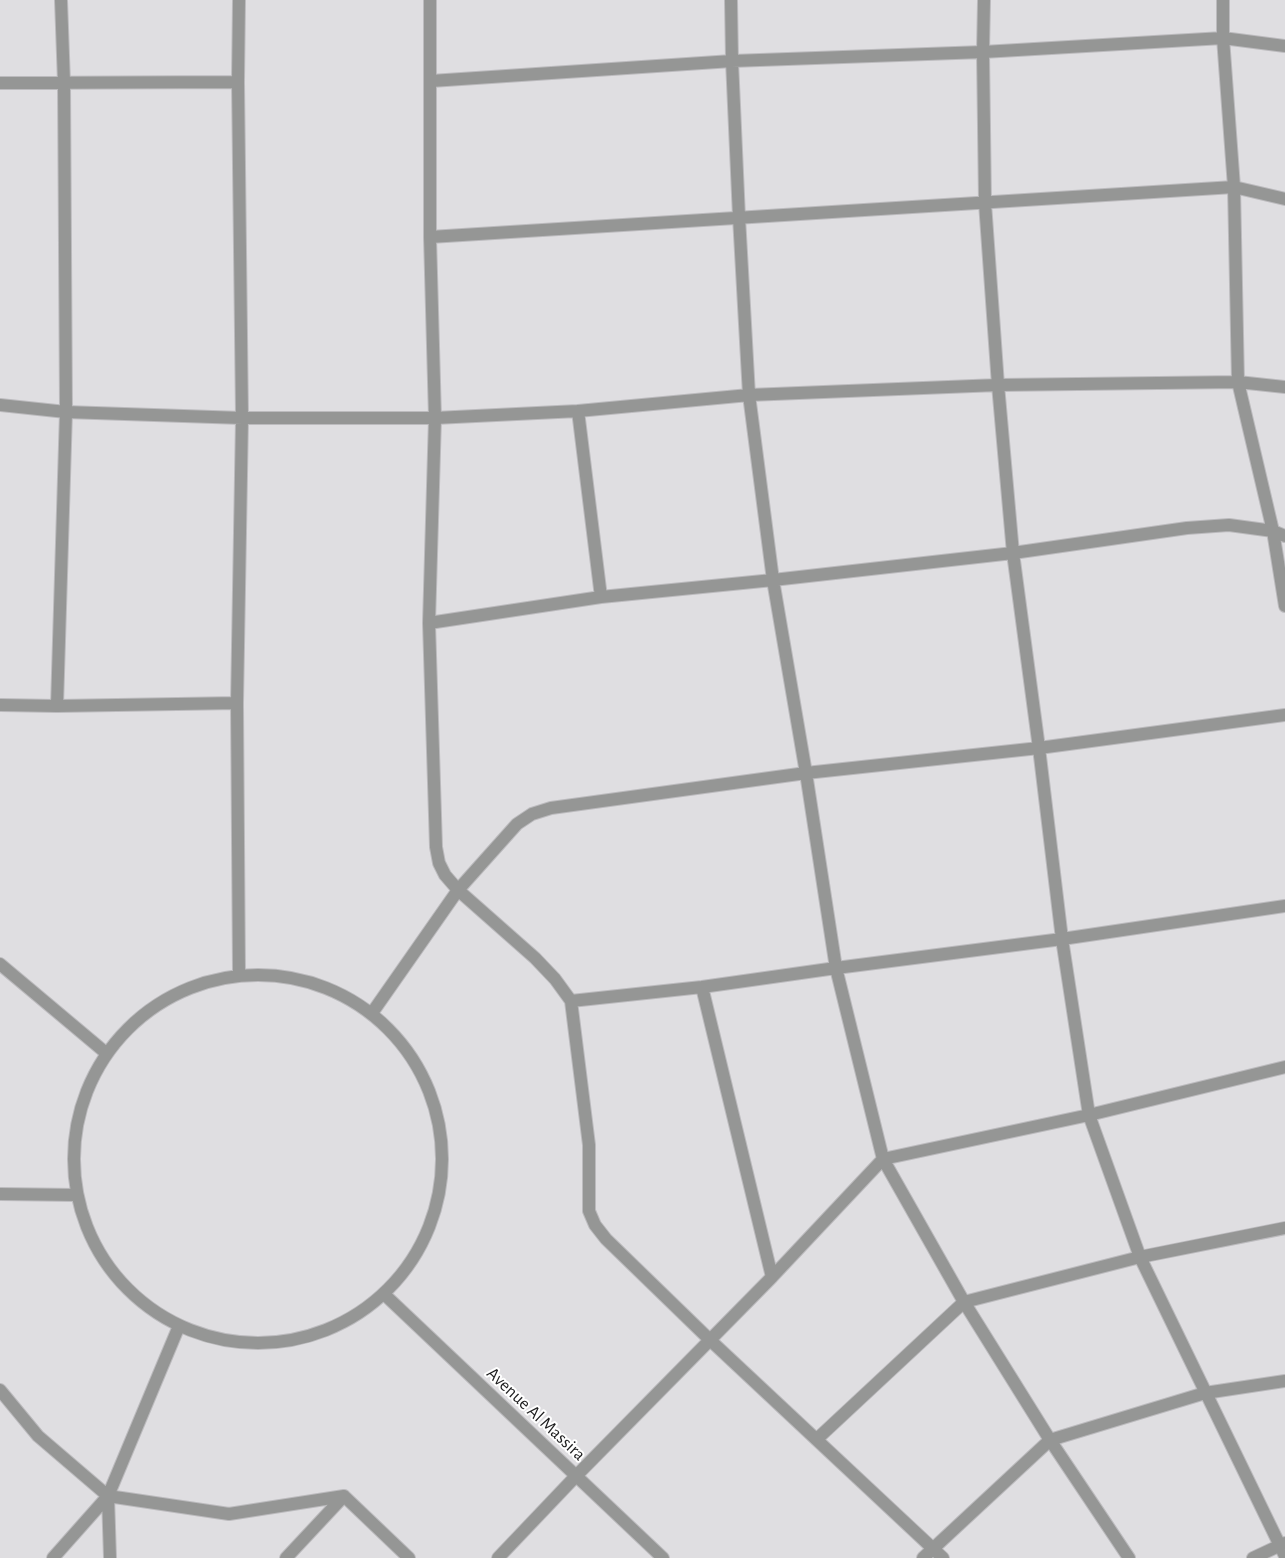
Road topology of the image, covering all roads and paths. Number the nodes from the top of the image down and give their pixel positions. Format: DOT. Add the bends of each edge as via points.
graph roads {
  1 [pos="61,0"];
  2 [pos="239,0"];
  3 [pos="430,0"];
  4 [pos="731,0"];
  5 [pos="984,0"];
  6 [pos="1222,0"];
  7 [pos="1223,38"];
  8 [pos="1285,46"];
  9 [pos="983,52"];
  10 [pos="732,61"];
  11 [pos="431,81"];
  12 [pos="238,82"];
  13 [pos="0,83"];
  14 [pos="64,83"];
  15 [pos="1234,187"];
  16 [pos="1285,199"];
  17 [pos="985,203"];
  18 [pos="739,217"];
  19 [pos="430,237"];
  20 [pos="1238,382"];
  21 [pos="998,385"];
  22 [pos="1285,387"];
  23 [pos="749,395"];
  24 [pos="0,405"];
  25 [pos="578,411"];
  26 [pos="66,412"];
  27 [pos="242,418"];
  28 [pos="435,418"];
  29 [pos="1273,531"];
  30 [pos="1285,536"];
  31 [pos="1013,552"];
  32 [pos="773,580"];
  33 [pos="601,597"];
  34 [pos="1285,606"];
  35 [pos="429,623"];
  36 [pos="237,703"];
  37 [pos="0,705"];
  38 [pos="57,706"];
  39 [pos="1285,715"];
  40 [pos="1039,748"];
  41 [pos="806,773"];
  42 [pos="458,890"];
  43 [pos="1285,906"];
  44 [pos="1062,939"];
  45 [pos="0,964"];
  46 [pos="836,968"];
  47 [pos="239,975"];
  48 [pos="702,987"];
  49 [pos="571,1001"];
  50 [pos="372,1013"];
  51 [pos="106,1053"];
  52 [pos="1285,1066"];
  53 [pos="1089,1115"];
  54 [pos="883,1159"];
  55 [pos="0,1194"];
  56 [pos="77,1195"];
  57 [pos="1285,1228"];
  58 [pos="1140,1257"];
  59 [pos="772,1277"];
  60 [pos="385,1295"];
  61 [pos="964,1302"];
  62 [pos="179,1326"];
  63 [pos="710,1340"];
  64 [pos="1285,1381"];
  65 [pos="0,1390"];
  66 [pos="1205,1393"];
  67 [pos="816,1439"];
  68 [pos="1050,1440"];
  69 [pos="576,1476"];
  70 [pos="108,1496"];
  71 [pos="344,1496"];
  72 [pos="1283,1548"];
  73 [pos="933,1549"];
  74 [pos="53,1558"];
  75 [pos="110,1558"];
  76 [pos="286,1558"];
  77 [pos="408,1558"];
  78 [pos="498,1558"];
  79 [pos="663,1558"];
  80 [pos="923,1558"];
  81 [pos="943,1558"];
  82 [pos="1129,1558"];
  83 [pos="1253,1558"];
  1 -- 14 [label="street"];
  2 -- 12 [label="street"];
  3 -- 11 [label="street"];
  4 -- 10 [label="street"];
  5 -- 9 [label="street"];
  6 -- 7 [label="street"];
  7 -- 8 [label="street"];
  7 -- 9 [label="street"];
  7 -- 15 [label="street"];
  9 -- 10 [label="street"];
  9 -- 17 [label="street"];
  10 -- 11 [label="street"];
  10 -- 18 [label="street"];
  11 -- 19 [label="street"];
  12 -- 14 [label="street"];
  12 -- 27 [label="street"];
  13 -- 14 [label="street"];
  14 -- 26 [label="street"];
  15 -- 16 [label="street"];
  15 -- 17 [label="street"];
  15 -- 20 [label="street"];
  17 -- 18 [label="street"];
  17 -- 21 [label="street"];
  18 -- 19 [label="street"];
  18 -- 23 [label="street"];
  19 -- 28 [label="street"];
  20 -- 21 [label="street"];
  20 -- 22 [label="street"];
  20 -- 29 [label="street"];
  21 -- 23 [label="street"];
  21 -- 31 [label="street"];
  23 -- 25 [label="street"];
  23 -- 32 [label="street"];
  24 -- 26 [label="street"];
  25 -- 28 [label="street"];
  25 -- 33 [label="street"];
  26 -- 27 [label="street"];
  26 -- 38 [label="street"];
  27 -- 28 [label="street"];
  27 -- 36 [label="street"];
  28 -- 35 [label="street"];
  29 -- 30 [label="street"];
  29 -- 31 [label="street" via="1228,525 1187,528"];
  29 -- 34 [label="street"];
  31 -- 32 [label="street"];
  31 -- 40 [label="street"];
  32 -- 33 [label="street"];
  32 -- 41 [label="street"];
  33 -- 35 [label="street"];
  35 -- 42 [label="street" via="436,847 445,875"];
  36 -- 38 [label="street"];
  36 -- 47 [label="street"];
  37 -- 38 [label="street"];
  39 -- 40 [label="street"];
  40 -- 41 [label="street"];
  40 -- 44 [label="street"];
  41 -- 42 [label="street" via="551,808 532,814 517,824"];
  41 -- 46 [label="street"];
  42 -- 49 [label="street" via="535,958"];
  42 -- 50 [label="street"];
  43 -- 44 [label="street"];
  44 -- 46 [label="street"];
  44 -- 53 [label="street"];
  45 -- 51 [label="street"];
  46 -- 48 [label="street"];
  46 -- 54 [label="street"];
  47 -- 50 [label="street" via="286,976 331,990"];
  47 -- 51 [label="street" via="180,992 142,1015"];
  48 -- 49 [label="street"];
  48 -- 59 [label="street"];
  49 -- 63 [label="street" via="589,1145 589,1211 606,1239"];
  50 -- 60 [label="street" via="415,1061 440,1129 442,1183 423,1244"];
  51 -- 56 [label="street" via="83,1097 74,1146"];
  52 -- 53 [label="street"];
  53 -- 54 [label="street"];
  53 -- 58 [label="street"];
  54 -- 59 [label="street"];
  54 -- 61 [label="street"];
  55 -- 56 [label="street"];
  56 -- 62 [label="street" via="96,1249 132,1294"];
  57 -- 58 [label="street"];
  58 -- 61 [label="street"];
  58 -- 66 [label="street"];
  59 -- 63 [label="street"];
  60 -- 62 [label="street" via="340,1326 287,1342 232,1343"];
  60 -- 69 [label="street, Avenue Al Massira"];
  61 -- 67 [label="street"];
  61 -- 68 [label="street"];
  62 -- 70 [label="street"];
  63 -- 67 [label="street"];
  63 -- 69 [label="street"];
  64 -- 66 [label="street"];
  65 -- 70 [label="street" via="38,1436"];
  66 -- 68 [label="street"];
  66 -- 72 [label="street"];
  67 -- 73 [label="street"];
  68 -- 73 [label="street"];
  68 -- 82 [label="street"];
  69 -- 78 [label="street"];
  69 -- 79 [label="street, Avenue Al Massira"];
  70 -- 71 [label="street" via="229,1514"];
  70 -- 74 [label="street"];
  70 -- 75 [label="street"];
  71 -- 76 [label="street"];
  71 -- 77 [label="street"];
  72 -- 83 [label="street"];
  73 -- 80 [label="street"];
  73 -- 81 [label="street"];
}
